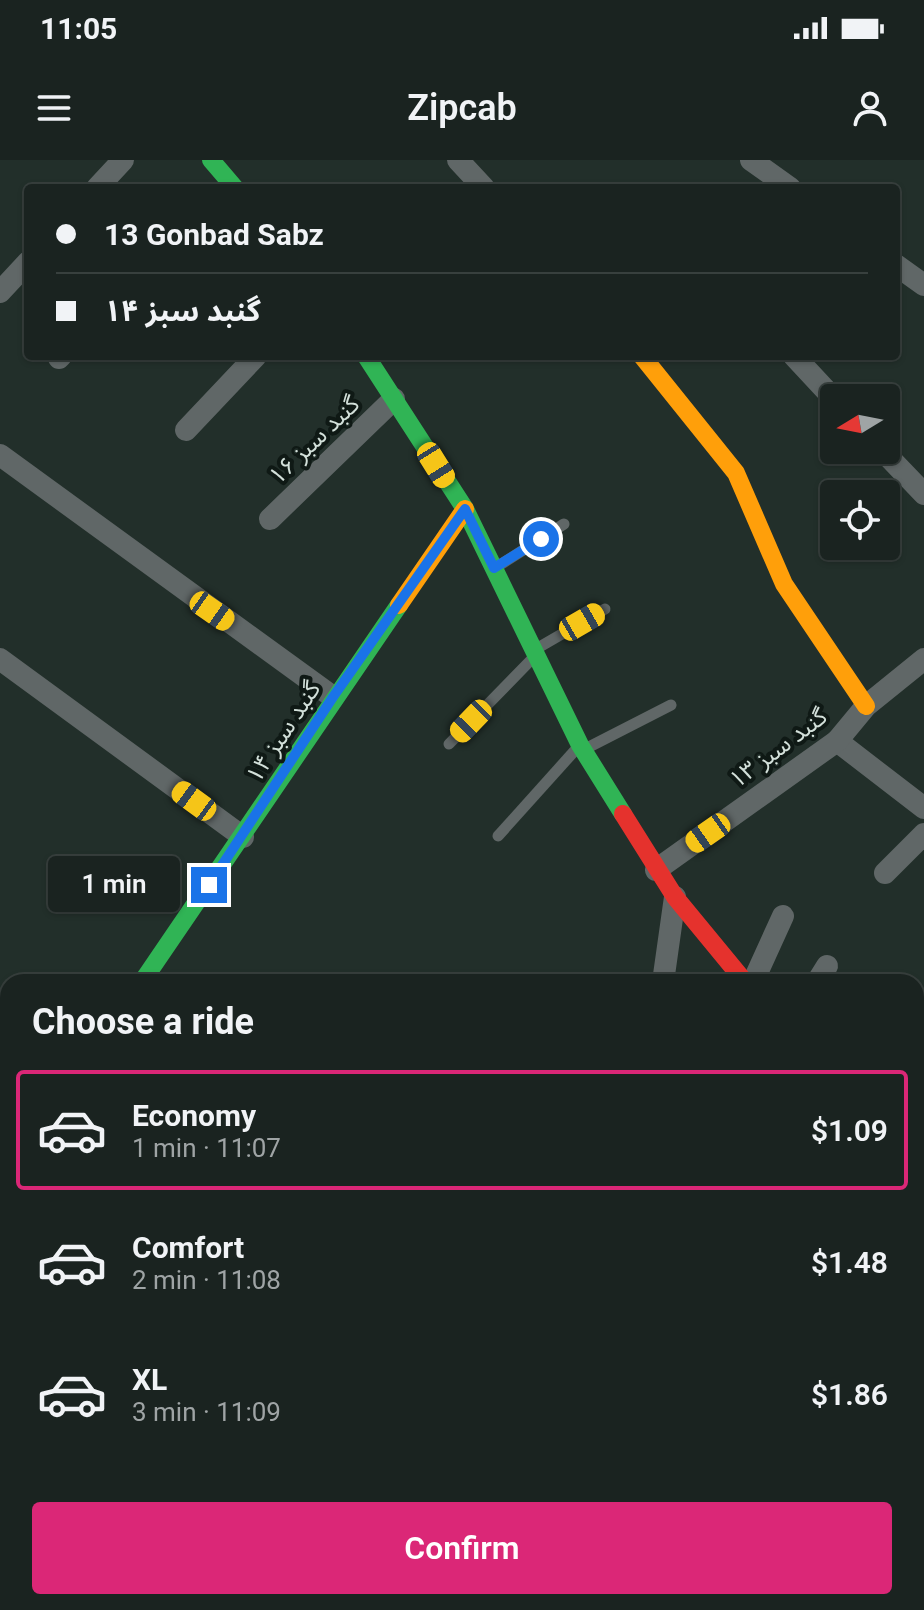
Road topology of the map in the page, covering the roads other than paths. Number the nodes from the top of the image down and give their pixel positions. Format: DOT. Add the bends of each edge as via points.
graph roads {
  1 [pos="123,160"];
  2 [pos="211,160"];
  3 [pos="458,160"];
  4 [pos="751,160"];
  5 [pos="101,184"];
  6 [pos="227,184"];
  7 [pos="480,184"];
  8 [pos="784,184"];
  9 [pos="24,266"];
  10 [pos="900,268"];
  11 [pos="924,285"];
  12 [pos="0,292"];
  13 [pos="252,360"];
  14 [pos="369,360"];
  15 [pos="645,360"];
  16 [pos="798,360"];
  17 [pos="820,384"];
  18 [pos="394,399"];
  19 [pos="186,430"];
  20 [pos="0,455"];
  21 [pos="895,464"];
  22 [pos="924,494"];
  23 [pos="465,509"];
  24 [pos="270,519"];
  25 [pos="564,524"];
  26 [pos="494,568"];
  27 [pos="605,609"];
  28 [pos="536,651"];
  29 [pos="0,659"];
  30 [pos="924,659"];
  31 [pos="333,697"];
  32 [pos="671,705"];
  33 [pos="866,706"];
  34 [pos="837,741"];
  35 [pos="449,744"];
  36 [pos="581,748"];
  37 [pos="924,808"];
  38 [pos="924,834"];
  39 [pos="498,836"];
  40 [pos="243,837"];
  41 [pos="656,870"];
  42 [pos="885,873"];
  43 [pos="675,897"];
  44 [pos="783,916"];
  45 [pos="148,974"];
  46 [pos="664,974"];
  47 [pos="738,974"];
  48 [pos="757,974"];
  1 -- 5 [label="street"];
  2 -- 6 [label="street"];
  3 -- 7 [label="street"];
  4 -- 8 [label="street"];
  9 -- 12 [label="street"];
  10 -- 11 [label="street"];
  13 -- 19 [label="street"];
  14 -- 18 [label="street"];
  15 -- 33 [label="street" via="736,473 784,584"];
  16 -- 17 [label="street"];
  18 -- 23 [label="street"];
  18 -- 24 [label="street, گنبد سبز ۱۶"];
  20 -- 31 [label="street"];
  21 -- 22 [label="street"];
  23 -- 26 [label="street"];
  23 -- 31 [label="street, گنبد سبز ۱۴"];
  25 -- 26 [label="lane"];
  26 -- 28 [label="street"];
  27 -- 28 [label="lane"];
  28 -- 35 [label="lane"];
  28 -- 36 [label="street"];
  29 -- 40 [label="street"];
  30 -- 33 [label="street, گنبد سبز ۱۳"];
  31 -- 40 [label="street, گنبد سبز ۱۴"];
  32 -- 36 [label="lane"];
  33 -- 34 [label="street, گنبد سبز ۱۳"];
  34 -- 37 [label="street"];
  34 -- 41 [label="street, گنبد سبز ۱۳"];
  36 -- 39 [label="lane"];
  36 -- 41 [label="street"];
  38 -- 42 [label="street"];
  40 -- 45 [label="street, گنبد سبز ۱۴"];
  41 -- 43 [label="street"];
  43 -- 46 [label="street"];
  43 -- 47 [label="street"];
  44 -- 48 [label="street"];
}
